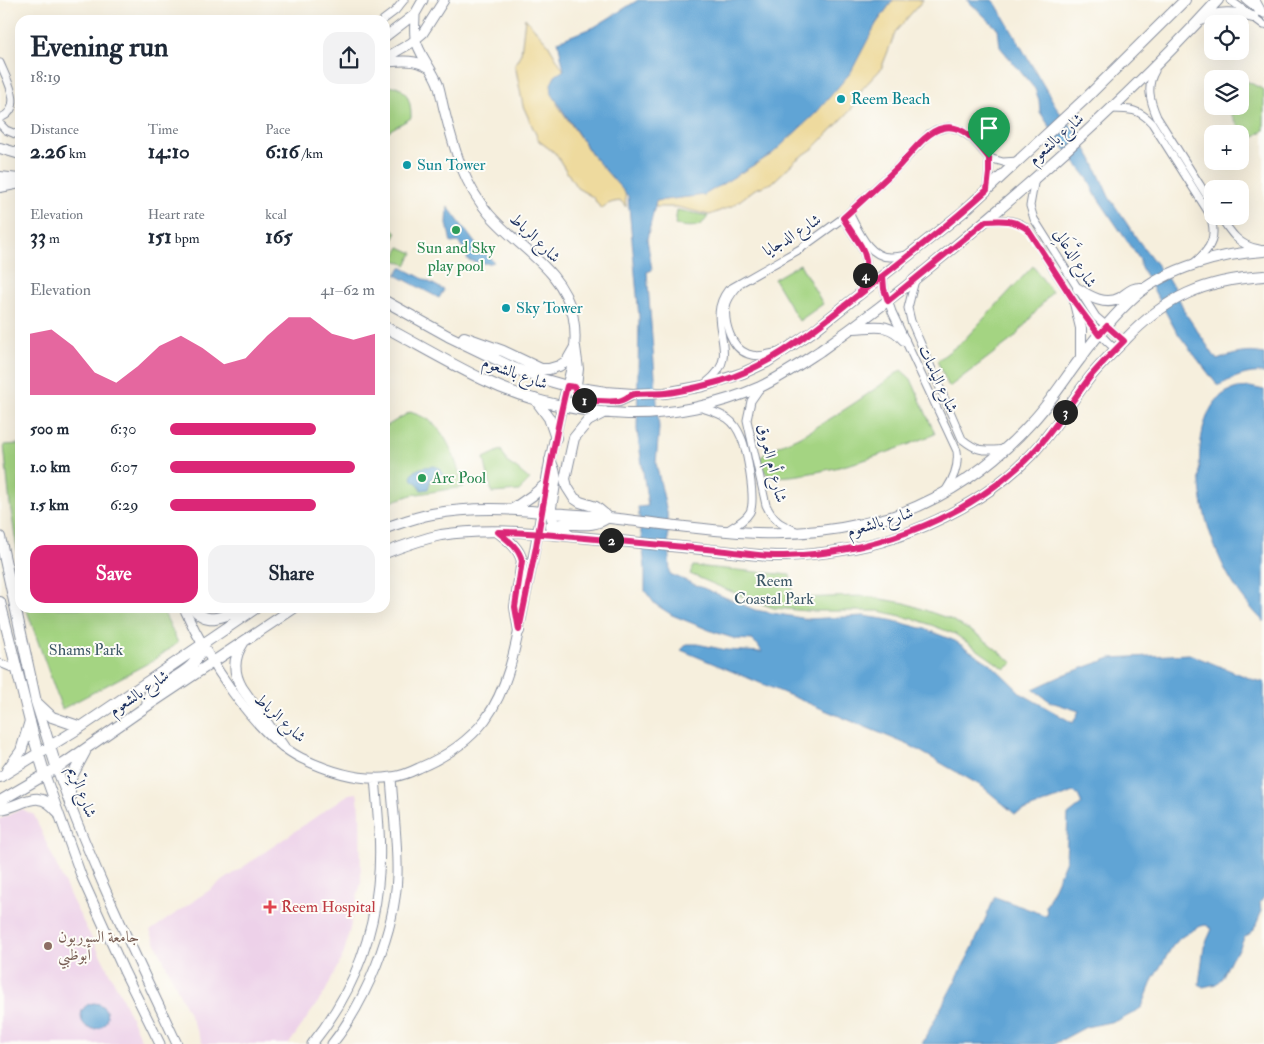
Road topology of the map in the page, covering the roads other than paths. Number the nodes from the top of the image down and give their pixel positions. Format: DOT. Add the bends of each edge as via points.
graph roads {
  1 [pos="394,0"];
  2 [pos="423,0"];
  3 [pos="444,0"];
  4 [pos="1184,0"];
  5 [pos="1218,0"];
  6 [pos="1230,0"];
  7 [pos="1246,0"];
  8 [pos="1254,0"];
  9 [pos="402,1"];
  10 [pos="415,14"];
  11 [pos="1259,14"];
  12 [pos="388,15"];
  13 [pos="1198,22"];
  14 [pos="1264,25"];
  15 [pos="390,33"];
  16 [pos="415,40"];
  17 [pos="390,55"];
  18 [pos="390,62"];
  19 [pos="0,63"];
  20 [pos="1159,64"];
  21 [pos="428,67"];
  22 [pos="1108,113"];
  23 [pos="0,118"];
  24 [pos="0,124"];
  25 [pos="15,134"];
  26 [pos="0,148"];
  27 [pos="15,154"];
  28 [pos="0,156"];
  29 [pos="15,156"];
  30 [pos="989,158"];
  31 [pos="1019,160"];
  32 [pos="0,177"];
  33 [pos="15,178"];
  34 [pos="1036,178"];
  35 [pos="15,184"];
  36 [pos="0,186"];
  37 [pos="987,190"];
  38 [pos="1204,191"];
  39 [pos="849,213"];
  40 [pos="843,218"];
  41 [pos="986,221"];
  42 [pos="1226,225"];
  43 [pos="1264,250"];
  44 [pos="910,255"];
  45 [pos="1193,264"];
  46 [pos="883,276"];
  47 [pos="1264,276"];
  48 [pos="915,279"];
  49 [pos="743,281"];
  50 [pos="1145,288"];
  51 [pos="1078,289"];
  52 [pos="859,295"];
  53 [pos="888,301"];
  54 [pos="390,304"];
  55 [pos="1076,304"];
  56 [pos="1107,326"];
  57 [pos="854,328"];
  58 [pos="390,330"];
  59 [pos="1099,335"];
  60 [pos="448,336"];
  61 [pos="904,340"];
  62 [pos="1124,341"];
  63 [pos="575,348"];
  64 [pos="1116,349"];
  65 [pos="782,352"];
  66 [pos="1081,358"];
  67 [pos="571,386"];
  68 [pos="703,386"];
  69 [pos="762,386"];
  70 [pos="633,394"];
  71 [pos="535,399"];
  72 [pos="577,401"];
  73 [pos="562,405"];
  74 [pos="699,407"];
  75 [pos="590,411"];
  76 [pos="605,412"];
  77 [pos="748,423"];
  78 [pos="737,428"];
  79 [pos="556,438"];
  80 [pos="1005,449"];
  81 [pos="550,460"];
  82 [pos="546,484"];
  83 [pos="944,492"];
  84 [pos="513,509"];
  85 [pos="546,512"];
  86 [pos="608,517"];
  87 [pos="555,524"];
  88 [pos="390,527"];
  89 [pos="498,532"];
  90 [pos="724,532"];
  91 [pos="539,533"];
  92 [pos="801,533"];
  93 [pos="0,537"];
  94 [pos="573,537"];
  95 [pos="390,551"];
  96 [pos="0,602"];
  97 [pos="15,606"];
  98 [pos="17,613"];
  99 [pos="187,613"];
  100 [pos="199,613"];
  101 [pos="232,613"];
  102 [pos="247,613"];
  103 [pos="286,613"];
  104 [pos="2,621"];
  105 [pos="519,630"];
  106 [pos="246,639"];
  107 [pos="202,643"];
  108 [pos="213,662"];
  109 [pos="0,663"];
  110 [pos="16,670"];
  111 [pos="36,702"];
  112 [pos="147,706"];
  113 [pos="30,720"];
  114 [pos="81,726"];
  115 [pos="90,746"];
  116 [pos="283,746"];
  117 [pos="49,747"];
  118 [pos="38,753"];
  119 [pos="57,769"];
  120 [pos="45,775"];
  121 [pos="1,776"];
  122 [pos="392,777"];
  123 [pos="375,778"];
  124 [pos="0,801"];
  125 [pos="70,804"];
  126 [pos="0,809"];
  127 [pos="57,811"];
  128 [pos="160,1044"];
  129 [pos="177,1044"];
  130 [pos="312,1044"];
  131 [pos="332,1044"];
  1 -- 9 [label="street"];
  2 -- 10 [label="street"];
  3 -- 16 [label="street" via="431,23"];
  4 -- 31 [label="main road, شارع بالشعوم"];
  5 -- 13 [label="main road, شارع بالشعوم"];
  6 -- 11 [label="street"];
  7 -- 11 [label="street"];
  8 -- 11 [label="main road"];
  9 -- 12 [label="street"];
  10 -- 15 [label="street"];
  10 -- 16 [label="street"];
  11 -- 13 [label="main road" via="1225,12"];
  11 -- 14 [label="street"];
  13 -- 20 [label="main road, شارع بالشعوم"];
  16 -- 17 [label="street"];
  16 -- 21 [label="street, شارع الرباط"];
  18 -- 21 [label="street" via="408,60"];
  19 -- 23 [label="street" via="13,97 13,106"];
  20 -- 22 [label="main road, شارع بالشعوم"];
  20 -- 38 [label="street" via="1150,78 1152,104"];
  21 -- 63 [label="street, شارع الرباط" via="439,88 466,178 490,215 534,254 556,279 570,305"];
  22 -- 34 [label="main road, شارع بالشعوم"];
  22 -- 45 [label="street" via="1136,111 1144,114 1209,212 1213,225 1210,245"];
  24 -- 25 [label="street"];
  26 -- 27 [label="main road"];
  28 -- 29 [label="main road"];
  30 -- 31 [label="street" via="1003,162"];
  30 -- 37 [label="street"];
  30 -- 39 [label="street, شارع الدجايا" via="973,139 960,130 949,127 936,130"];
  31 -- 37 [label="main road, شارع بالشعوم"];
  32 -- 33 [label="main road"];
  34 -- 41 [label="main road, شارع بالشعوم"];
  34 -- 51 [label="street, شارع الدَّعَالِى" via="1031,213"];
  35 -- 36 [label="main road"];
  37 -- 44 [label="main road, شارع بالشعوم"];
  39 -- 40 [label="street, شارع الدجايا"];
  39 -- 44 [label="street" via="877,254 890,258"];
  40 -- 49 [label="street, شارع الدجايا" via="800,249"];
  40 -- 52 [label="street" via="867,260"];
  41 -- 48 [label="main road, شارع بالشعوم"];
  41 -- 55 [label="street, شارع الدَّعَالِى" via="1015,222 1028,230"];
  42 -- 43 [label="street" via="1242,244"];
  43 -- 45 [label="main road, شارع بالشعوم" via="1235,253"];
  44 -- 46 [label="main road, شارع بالشعوم"];
  45 -- 50 [label="main road, شارع بالشعوم"];
  46 -- 52 [label="main road, شارع بالشعوم"];
  46 -- 53 [label="street, شارع الياسات"];
  47 -- 62 [label="main road, شارع بالشعوم" via="1189,292 1158,309"];
  48 -- 53 [label="main road, شارع بالشعوم"];
  48 -- 80 [label="street, شارع الياسات" via="908,308 911,321 962,439 974,448 986,451"];
  49 -- 65 [label="street, شارع الدجايا" via="732,293 726,307 734,344 750,355"];
  49 -- 68 [label="street, شارع الدجايا" via="728,290 720,303 724,363"];
  50 -- 51 [label="main road" via="1135,288 1118,299 1104,301"];
  50 -- 56 [label="main road, شارع بالشعوم"];
  51 -- 56 [label="street, شارع الدَّعَالِى" via="1096,317"];
  52 -- 65 [label="main road, شارع بالشعوم"];
  53 -- 57 [label="main road, شارع بالشعوم"];
  53 -- 61 [label="street, شارع الياسات"];
  54 -- 60 [label="main road, شارع بالشعوم"];
  55 -- 59 [label="street, شارع الدَّعَالِى"];
  55 -- 66 [label="main road"];
  56 -- 59 [label="main road, شارع بالشعوم"];
  56 -- 62 [label="street, شارع الدَّعَالِى"];
  57 -- 61 [label="main road" via="884,326"];
  57 -- 69 [label="main road, شارع بالشعوم"];
  58 -- 71 [label="main road, شارع بالشعوم" via="484,380"];
  59 -- 64 [label="street, شارع الدَّعَالِى"];
  59 -- 66 [label="main road, شارع بالشعوم"];
  60 -- 63 [label="main road" via="455,334 548,369 567,360"];
  60 -- 67 [label="main road, شارع بالشعوم" via="514,368"];
  61 -- 83 [label="street, شارع الياسات" via="957,451 954,475"];
  62 -- 64 [label="main road, شارع بالشعوم"];
  63 -- 67 [label="main road" via="578,369"];
  64 -- 94 [label="main road, شارع بالشعوم" via="1091,376 1047,437 1001,482 953,512 906,534 828,552 783,556"];
  65 -- 68 [label="main road, شارع بالشعوم" via="743,373"];
  66 -- 80 [label="main road, شارع بالشعوم" via="1032,423"];
  67 -- 70 [label="main road, شارع بالشعوم"];
  67 -- 72 [label="main road"];
  67 -- 73 [label="street, شارع الرباط"];
  68 -- 70 [label="main road, شارع بالشعوم" via="665,393"];
  69 -- 74 [label="main road, شارع بالشعوم"];
  69 -- 77 [label="street, شارع أم العروق" via="751,401"];
  70 -- 72 [label="main road" via="619,401"];
  71 -- 73 [label="main road, شارع بالشعوم"];
  71 -- 79 [label="main road" via="549,418"];
  72 -- 73 [label="main road"];
  72 -- 75 [label="main road"];
  73 -- 75 [label="main road, شارع بالشعوم"];
  73 -- 79 [label="street, شارع الرباط"];
  74 -- 76 [label="main road, شارع بالشعوم" via="651,413"];
  74 -- 78 [label="street, شارع أم العروق" via="727,418"];
  75 -- 76 [label="main road, شارع بالشعوم"];
  76 -- 86 [label="main road" via="588,421 574,438 564,479 574,498 596,507"];
  77 -- 78 [label="street"];
  77 -- 92 [label="street, شارع أم العروق" via="766,505 779,523"];
  78 -- 90 [label="street, شارع أم العروق" via="743,439 752,487 752,506 748,516"];
  79 -- 81 [label="street, شارع الرباط"];
  80 -- 83 [label="main road, شارع بالشعوم" via="973,475"];
  81 -- 82 [label="street, شارع الرباط"];
  81 -- 85 [label="main road" via="555,475"];
  82 -- 84 [label="main road"];
  82 -- 85 [label="street, شارع الرباط"];
  83 -- 92 [label="main road, شارع بالشعوم" via="898,515 836,530"];
  84 -- 85 [label="main road, شارع بالشعوم"];
  84 -- 88 [label="main road, شارع بالشعوم" via="432,514"];
  85 -- 86 [label="main road, شارع بالشعوم"];
  85 -- 87 [label="main road"];
  85 -- 91 [label="street, شارع الرباط"];
  86 -- 87 [label="main road" via="592,525"];
  86 -- 90 [label="main road, شارع بالشعوم"];
  87 -- 91 [label="main road"];
  87 -- 94 [label="main road"];
  89 -- 91 [label="main road, شارع بالشعوم"];
  89 -- 95 [label="main road, شارع بالشعوم" via="440,536"];
  89 -- 105 [label="main road" via="512,543 522,561 515,607"];
  90 -- 92 [label="main road, شارع بالشعوم"];
  91 -- 94 [label="main road, شارع بالشعوم"];
  91 -- 105 [label="street, شارع الرباط"];
  93 -- 97 [label="main road, شارع الرِّيم"];
  96 -- 104 [label="main road, شارع الرِّيم"];
  98 -- 111 [label="main road, شارع الرِّيم"];
  99 -- 107 [label="street, شارع الرباط"];
  100 -- 101 [label="main road" via="215,619"];
  102 -- 107 [label="main road, شارع بالشعوم"];
  103 -- 106 [label="main road, شارع بالشعوم"];
  104 -- 110 [label="main road, شارع الرِّيم"];
  105 -- 122 [label="street, شارع الرباط" via="505,683 492,709 475,731 438,760"];
  106 -- 108 [label="main road, شارع بالشعوم"];
  106 -- 116 [label="main road" via="236,658 237,679"];
  107 -- 108 [label="street, شارع الرباط"];
  107 -- 112 [label="main road" via="197,660 153,691"];
  107 -- 114 [label="main road, شارع بالشعوم"];
  108 -- 112 [label="main road, شارع بالشعوم"];
  108 -- 116 [label="street, شارع الرباط" via="246,710"];
  109 -- 110 [label="street"];
  110 -- 113 [label="main road, شارع الرِّيم"];
  111 -- 114 [label="main road" via="52,717"];
  111 -- 117 [label="main road, شارع الرِّيم"];
  112 -- 115 [label="main road, شارع بالشعوم"];
  113 -- 118 [label="main road, شارع الرِّيم"];
  113 -- 121 [label="main road" via="21,751"];
  114 -- 117 [label="main road, شارع بالشعوم"];
  115 -- 119 [label="main road, شارع بالشعوم"];
  115 -- 125 [label="main road" via="70,780"];
  116 -- 123 [label="street, شارع الرباط" via="331,771"];
  117 -- 118 [label="main road, شارع بالشعوم"];
  117 -- 119 [label="main road, شارع الرِّيم"];
  118 -- 120 [label="main road, شارع الرِّيم"];
  118 -- 121 [label="main road, شارع بالشعوم"];
  119 -- 120 [label="main road, شارع بالشعوم"];
  119 -- 125 [label="street, شارع الرِّيم"];
  120 -- 124 [label="main road, شارع بالشعوم"];
  120 -- 127 [label="street, شارع الرِّيم"];
  122 -- 123 [label="street, شارع الرباط"];
  122 -- 131 [label="street" via="397,877 392,915 379,960"];
  123 -- 130 [label="street" via="379,864 369,935 344,999"];
  125 -- 129 [label="street, شارع الرِّيم" via="104,887"];
  126 -- 127 [label="main road" via="35,798 50,803"];
  127 -- 128 [label="street, شارع الرِّيم" via="99,917"];
}
